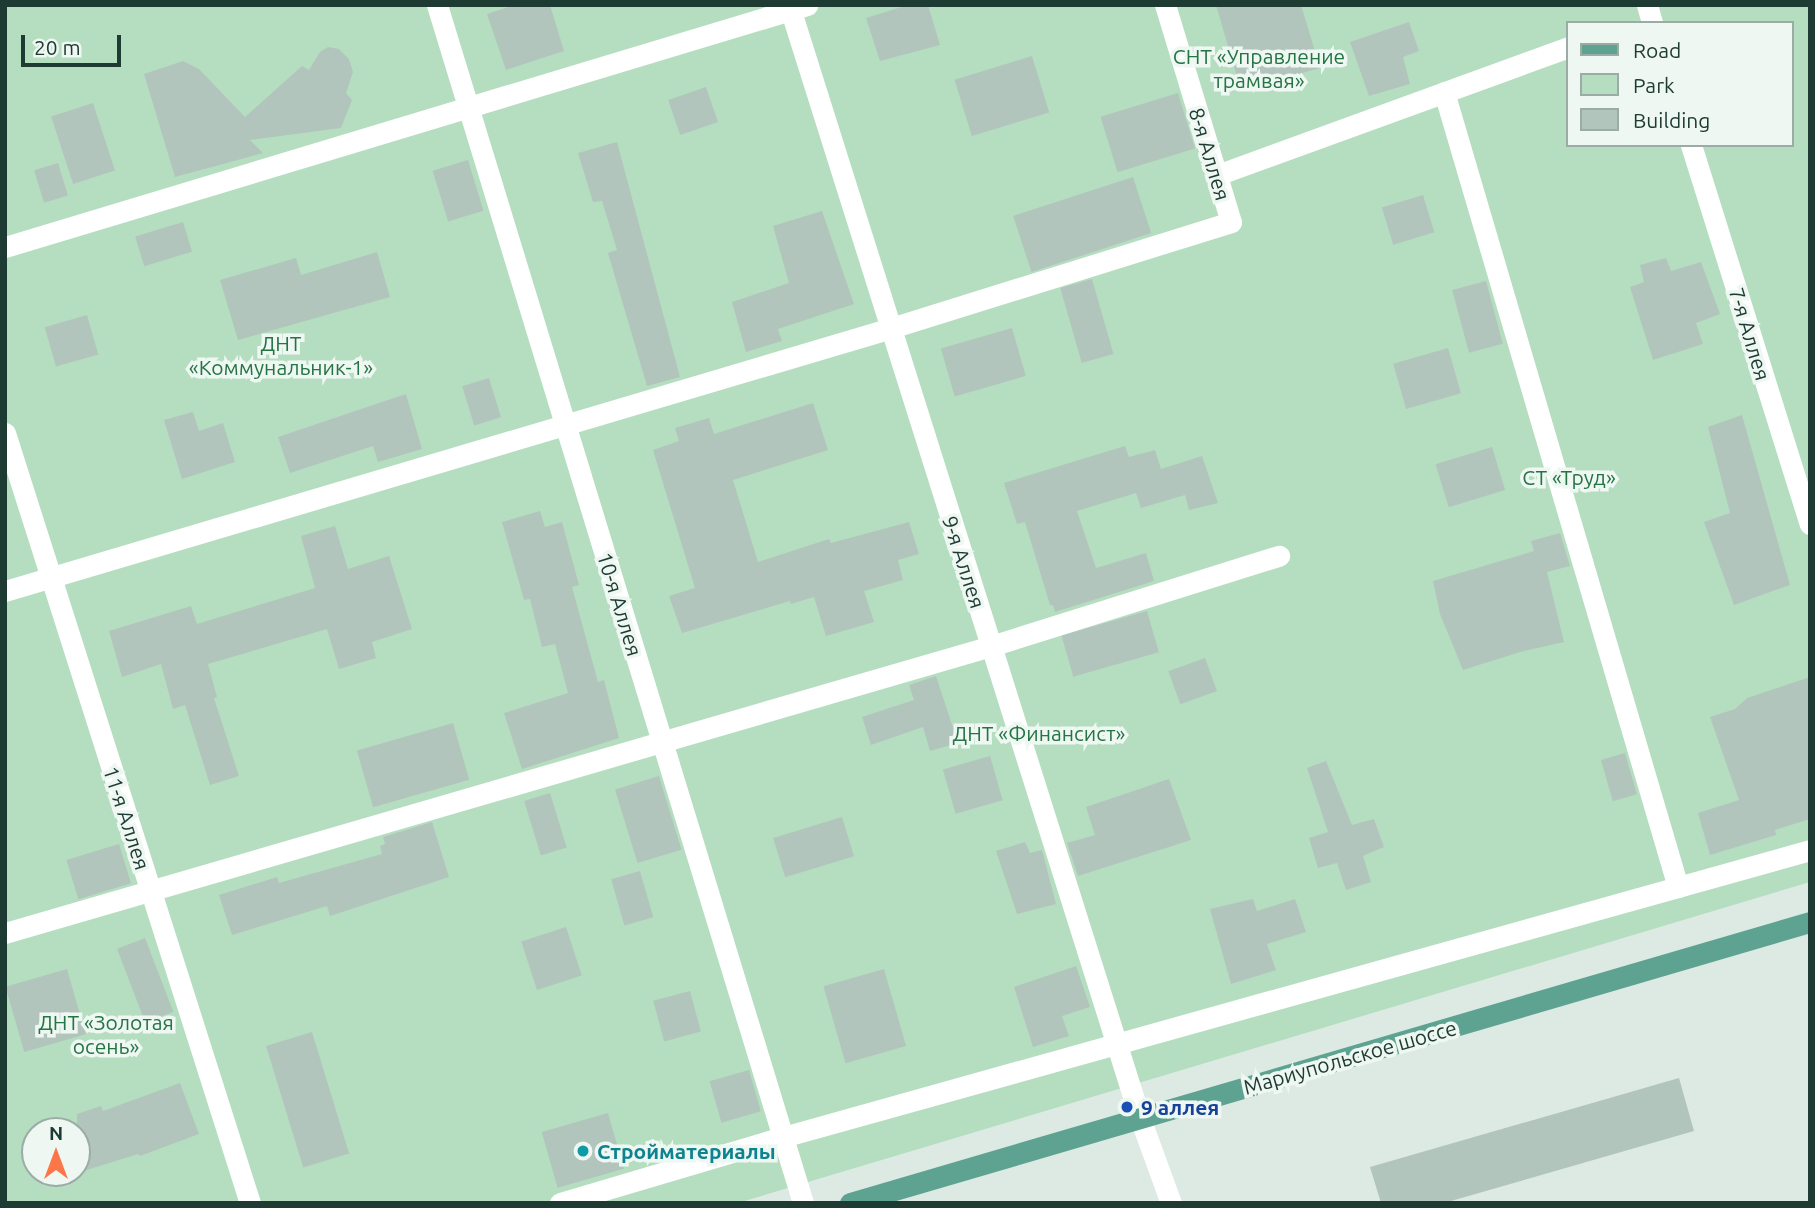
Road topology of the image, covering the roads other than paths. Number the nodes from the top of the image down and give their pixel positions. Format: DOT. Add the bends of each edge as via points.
graph roads {
  1 [pos="437,5"];
  2 [pos="1165,5"];
  3 [pos="796,7"];
  4 [pos="1566,48"];
  5 [pos="1444,92"];
  6 [pos="468,107"];
  7 [pos="1692,147"];
  8 [pos="1217,175"];
  9 [pos="5,247"];
  10 [pos="891,328"];
  11 [pos="566,425"];
  12 [pos="5,433"];
  13 [pos="1810,524"];
  14 [pos="1279,556"];
  15 [pos="51,578"];
  16 [pos="5,591"];
  17 [pos="991,646"];
  18 [pos="663,742"];
  19 [pos="1810,850"];
  20 [pos="1678,887"];
  21 [pos="150,891"];
  22 [pos="1810,922"];
  23 [pos="5,933"];
  24 [pos="1117,1046"];
  25 [pos="1140,1118"];
  26 [pos="783,1137"];
  27 [pos="250,1203"];
  28 [pos="560,1203"];
  29 [pos="803,1203"];
  30 [pos="850,1203"];
  31 [pos="1171,1203"];
  1 -- 6 [label="lane, 10-я Аллея"];
  2 -- 8 [label="lane, 8-я Аллея"];
  3 -- 6 [label="lane"];
  3 -- 10 [label="lane, 9-я Аллея"];
  4 -- 5 [label="lane"];
  5 -- 8 [label="lane"];
  5 -- 20 [label="lane"];
  6 -- 9 [label="lane"];
  6 -- 11 [label="lane, 10-я Аллея"];
  7 -- 13 [label="lane, 7-я Аллея"];
  8 -- 10 [label="lane, 8-я Аллея" via="1231,222"];
  10 -- 11 [label="lane"];
  10 -- 17 [label="lane, 9-я Аллея"];
  11 -- 15 [label="lane"];
  11 -- 18 [label="lane, 10-я Аллея"];
  12 -- 15 [label="lane, 11-я Аллея"];
  14 -- 17 [label="lane"];
  15 -- 16 [label="lane"];
  15 -- 21 [label="lane, 11-я Аллея"];
  17 -- 18 [label="lane"];
  17 -- 24 [label="lane, 9-я Аллея"];
  18 -- 21 [label="lane"];
  18 -- 26 [label="lane, 10-я Аллея"];
  19 -- 20 [label="lane"];
  20 -- 24 [label="lane"];
  21 -- 23 [label="lane"];
  21 -- 27 [label="lane, 11-я Аллея"];
  22 -- 25 [label="main road, Мариупольское шоссе"];
  24 -- 25 [label="lane, 9-я Аллея"];
  24 -- 26 [label="lane"];
  25 -- 30 [label="main road, Мариупольское шоссе"];
  25 -- 31 [label="lane, 9-я Аллея"];
  26 -- 28 [label="lane"];
  26 -- 29 [label="lane, 10-я Аллея"];
}
